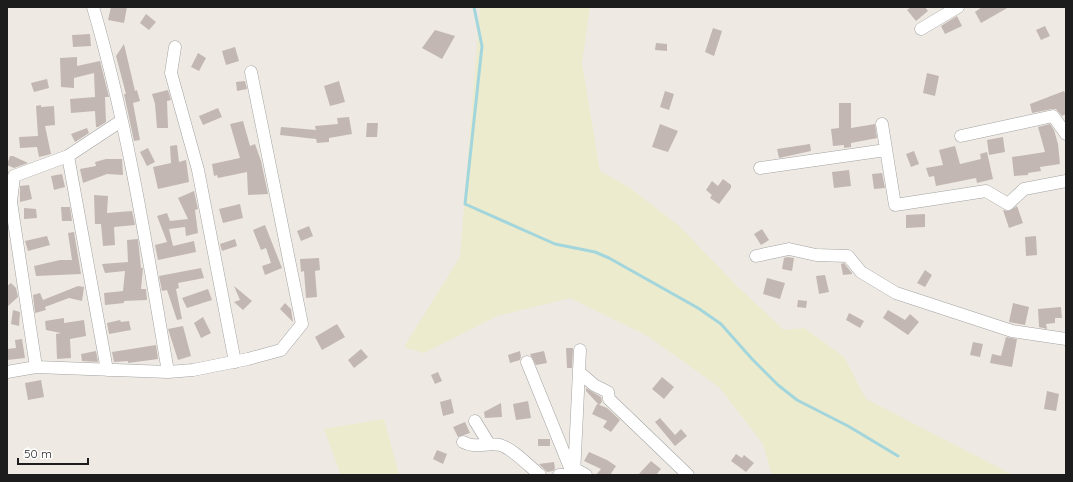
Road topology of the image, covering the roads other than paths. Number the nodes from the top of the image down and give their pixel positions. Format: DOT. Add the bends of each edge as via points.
graph roads {
  1 [pos="93,7"];
  2 [pos="958,7"];
  3 [pos="921,29"];
  4 [pos="175,47"];
  5 [pos="251,72"];
  6 [pos="121,121"];
  7 [pos="882,124"];
  8 [pos="1066,134"];
  9 [pos="961,136"];
  10 [pos="886,150"];
  11 [pos="68,156"];
  12 [pos="760,168"];
  13 [pos="1066,181"];
  14 [pos="756,256"];
  15 [pos="1066,339"];
  16 [pos="580,350"];
  17 [pos="235,362"];
  18 [pos="527,362"];
  19 [pos="36,367"];
  20 [pos="107,370"];
  21 [pos="7,372"];
  22 [pos="168,372"];
  23 [pos="580,372"];
  24 [pos="475,421"];
  25 [pos="463,442"];
  26 [pos="489,444"];
  27 [pos="574,473"];
  28 [pos="540,475"];
  29 [pos="559,475"];
  30 [pos="562,475"];
  31 [pos="586,475"];
  32 [pos="688,475"];
  1 -- 6 [label="street" via="110,66"];
  2 -- 3 [label="street"];
  4 -- 17 [label="street" via="171,74 198,170"];
  5 -- 17 [label="street" via="302,324 282,350"];
  6 -- 11 [label="street"];
  6 -- 22 [label="street" via="141,214"];
  7 -- 10 [label="street"];
  8 -- 9 [label="street" via="1053,116"];
  10 -- 12 [label="street"];
  10 -- 13 [label="street" via="895,205 986,191 1008,204 1024,189"];
  11 -- 19 [label="street" via="14,176 11,202"];
  11 -- 20 [label="street"];
  14 -- 15 [label="street" via="789,249 816,255 848,256 862,272 896,293 1012,331"];
  16 -- 23 [label="street"];
  17 -- 22 [label="street"];
  18 -- 27 [label="street"];
  19 -- 20 [label="street"];
  19 -- 21 [label="street"];
  20 -- 22 [label="street"];
  23 -- 27 [label="street"];
  23 -- 32 [label="street" via="594,385 608,392 609,399"];
  24 -- 26 [label="street"];
  25 -- 26 [label="street" via="473,446"];
  26 -- 28 [label="street" via="502,445"];
  27 -- 31 [label="street"];
  29 -- 30 [label="street"];
}
